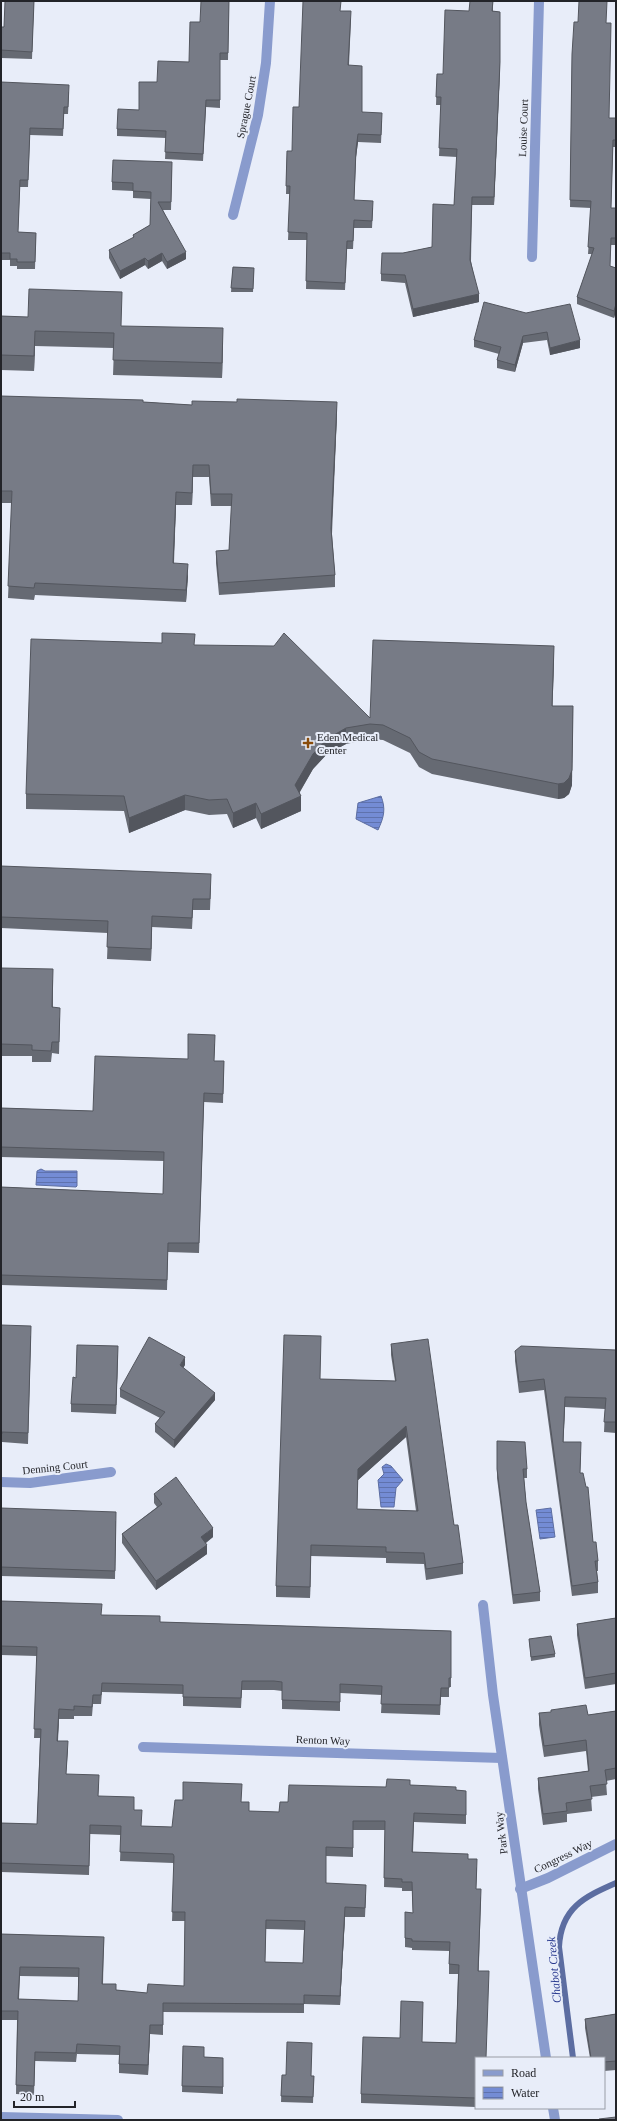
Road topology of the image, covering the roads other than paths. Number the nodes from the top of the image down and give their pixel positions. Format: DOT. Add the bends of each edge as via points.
graph roads {
  1 [pos="270,1"];
  2 [pos="539,1"];
  3 [pos="232,215"];
  4 [pos="532,257"];
  5 [pos="111,1472"];
  6 [pos="1,1482"];
  7 [pos="483,1605"];
  8 [pos="143,1747"];
  9 [pos="502,1758"];
  10 [pos="616,1844"];
  11 [pos="520,1889"];
  12 [pos="546,2057"];
  13 [pos="553,2109"];
  14 [pos="1,2117"];
  15 [pos="118,2120"];
  16 [pos="555,2120"];
  1 -- 3 [label="street, Sprague Court" via="266,63 258,114"];
  2 -- 4 [label="street, Louise Court"];
  5 -- 6 [label="street, Denning Court" via="30,1483"];
  7 -- 9 [label="street, Park Way"];
  8 -- 9 [label="street, Renton Way"];
  9 -- 11 [label="street, Park Way"];
  10 -- 11 [label="street, Congress Way"];
  11 -- 12 [label="street, Park Way"];
  13 -- 16 [label="street"];
  14 -- 15 [label="street"];
}
